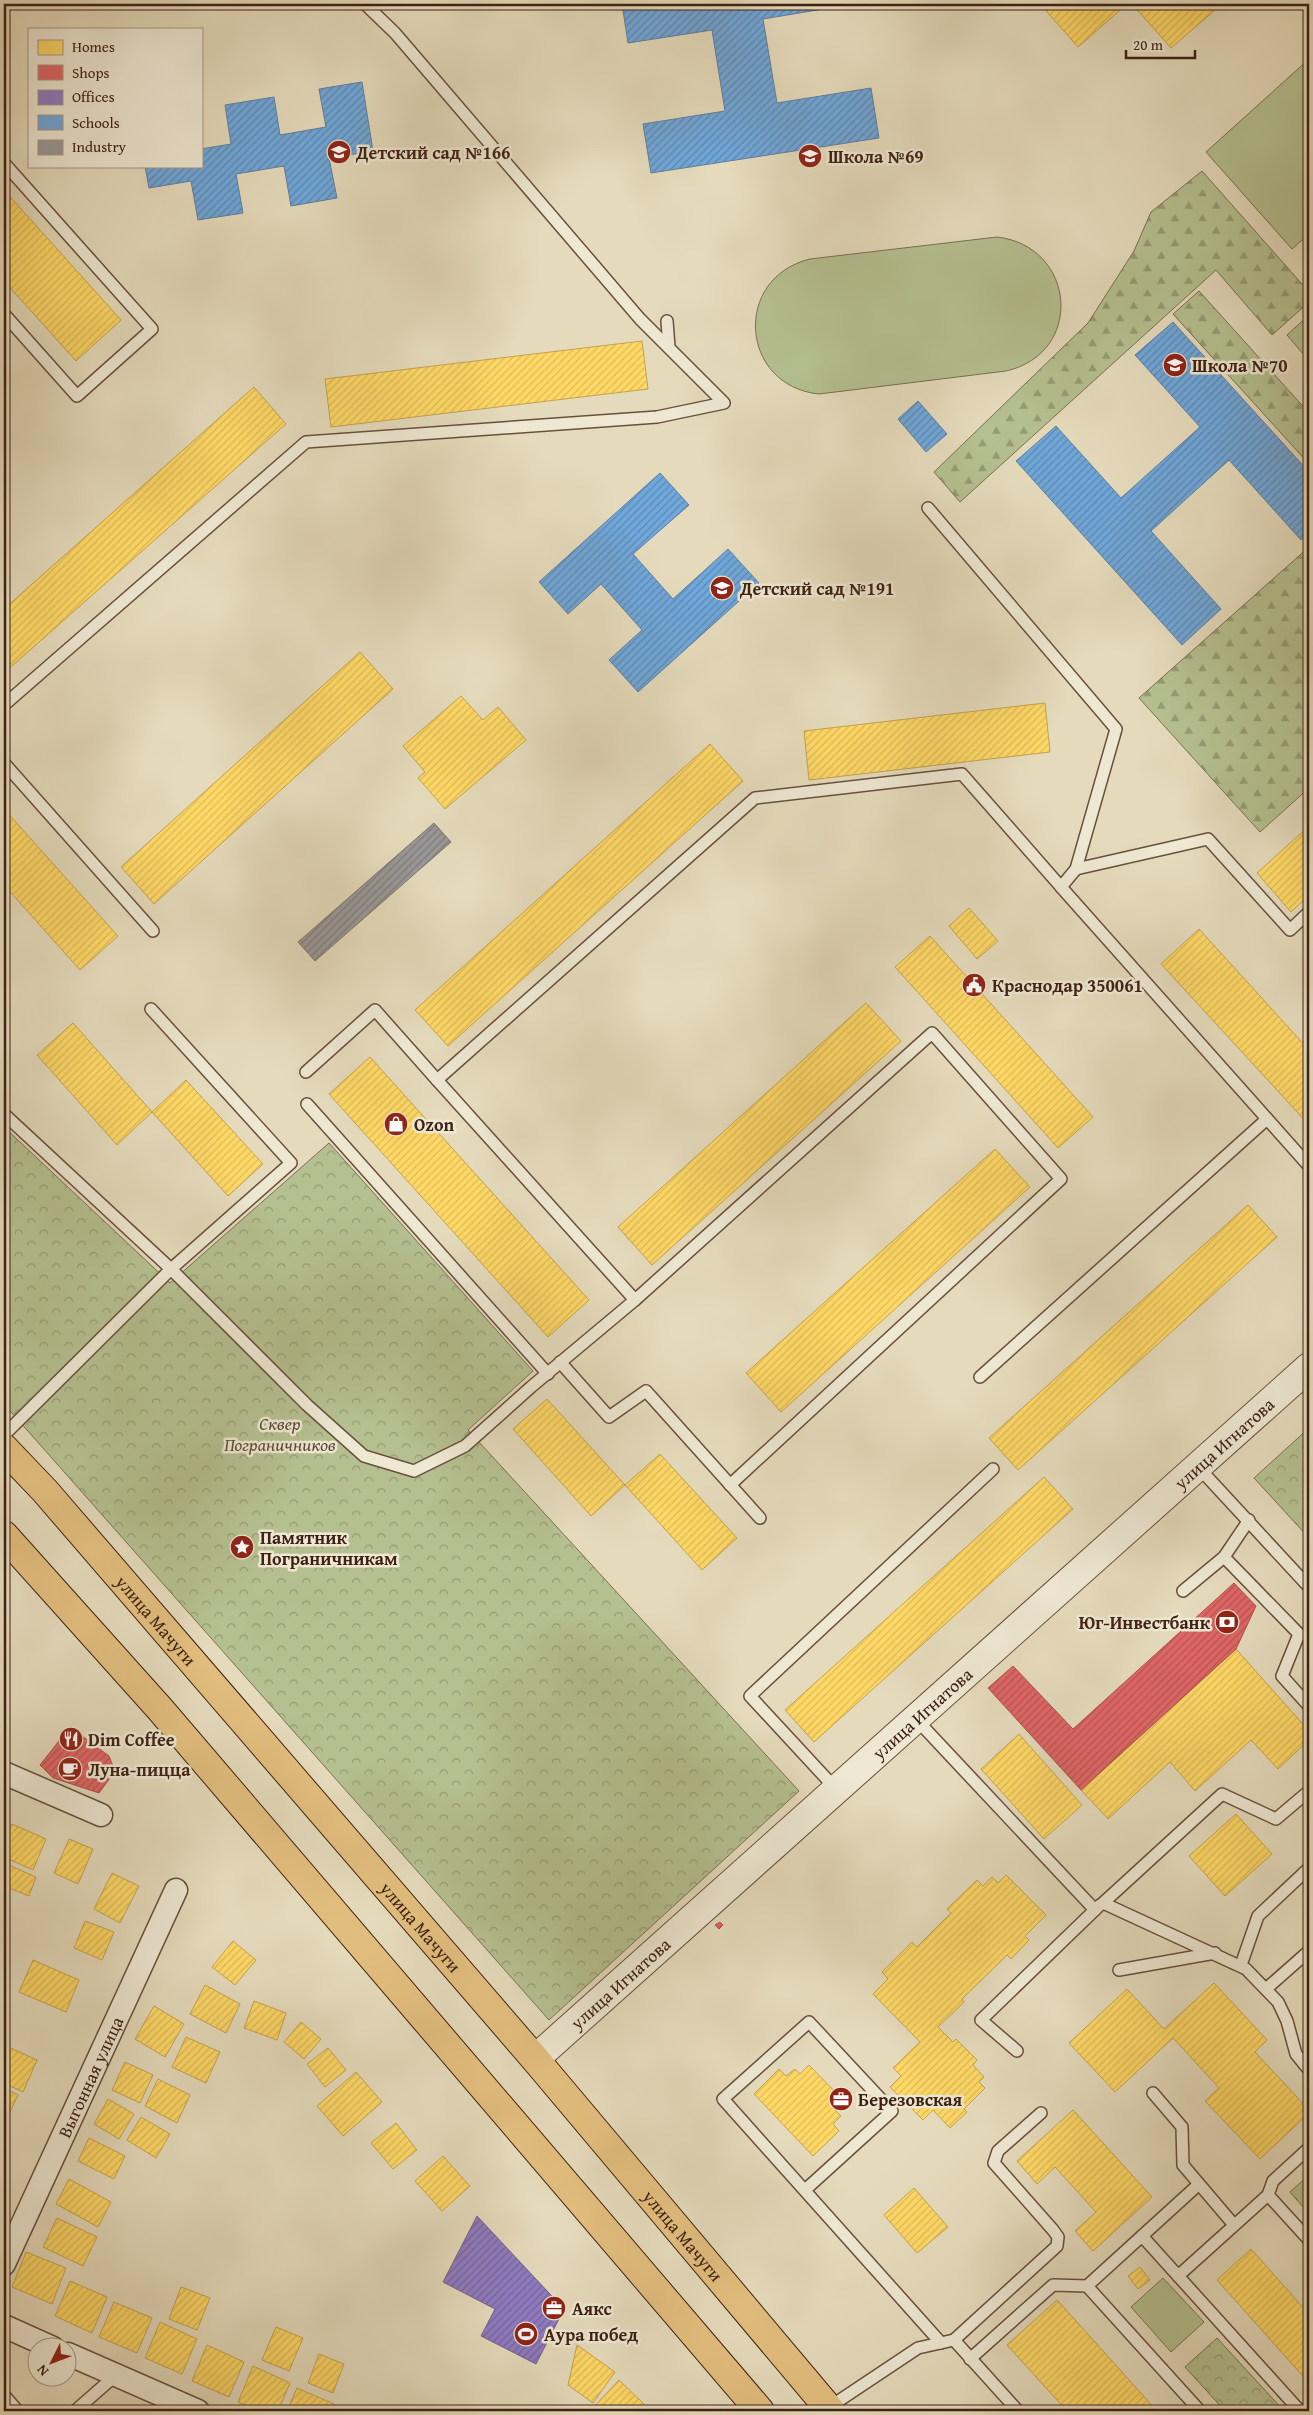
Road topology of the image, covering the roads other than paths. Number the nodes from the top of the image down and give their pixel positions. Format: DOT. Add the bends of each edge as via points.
graph roads {
  1 [pos="365,4"];
  2 [pos="4,163"];
  3 [pos="4,314"];
  4 [pos="667,321"];
  5 [pos="669,347"];
  6 [pos="928,508"];
  7 [pos="4,705"];
  8 [pos="4,763"];
  9 [pos="1076,869"];
  10 [pos="1061,887"];
  11 [pos="1309,912"];
  12 [pos="153,932"];
  13 [pos="150,1009"];
  14 [pos="306,1072"];
  15 [pos="437,1080"];
  16 [pos="307,1104"];
  17 [pos="4,1114"];
  18 [pos="1267,1119"];
  19 [pos="1309,1166"];
  20 [pos="171,1269"];
  21 [pos="635,1300"];
  22 [pos="560,1362"];
  23 [pos="1309,1367"];
  24 [pos="548,1374"];
  25 [pos="980,1377"];
  26 [pos="4,1434"];
  27 [pos="4,1448"];
  28 [pos="1199,1468"];
  29 [pos="993,1470"];
  30 [pos="730,1485"];
  31 [pos="760,1518"];
  32 [pos="1249,1520"];
  33 [pos="4,1535"];
  34 [pos="1224,1557"];
  35 [pos="1309,1587"];
  36 [pos="1183,1591"];
  37 [pos="1309,1706"];
  38 [pos="915,1718"];
  39 [pos="4,1772"];
  40 [pos="836,1789"];
  41 [pos="1309,1791"];
  42 [pos="101,1815"];
  43 [pos="1309,1868"];
  44 [pos="176,1890"];
  45 [pos="1099,1906"];
  46 [pos="1309,1950"];
  47 [pos="1215,1953"];
  48 [pos="1241,1965"];
  49 [pos="1119,1970"];
  50 [pos="1266,1990"];
  51 [pos="1017,2051"];
  52 [pos="535,2059"];
  53 [pos="1309,2070"];
  54 [pos="1153,2093"];
  55 [pos="1041,2113"];
  56 [pos="1309,2148"];
  57 [pos="1198,2185"];
  58 [pos="805,2190"];
  59 [pos="1268,2195"];
  60 [pos="1234,2225"];
  61 [pos="1142,2236"];
  62 [pos="1309,2240"];
  63 [pos="4,2264"];
  64 [pos="1178,2276"];
  65 [pos="1087,2286"];
  66 [pos="4,2326"];
  67 [pos="31,2338"];
  68 [pos="954,2340"];
  69 [pos="941,2343"];
  70 [pos="78,2358"];
  71 [pos="970,2358"];
  72 [pos="116,2375"];
  73 [pos="4,2395"];
  74 [pos="830,2410"];
  75 [pos="18,2411"];
  76 [pos="75,2411"];
  77 [pos="198,2411"];
  78 [pos="760,2411"];
  79 [pos="1018,2411"];
  80 [pos="1200,2411"];
  81 [pos="1300,2411"];
  1 -- 5 [label="lane" via="395,33 640,319"];
  2 -- 3 [label="lane" via="152,329 77,396"];
  4 -- 5 [label="lane"];
  5 -- 7 [label="lane" via="724,403 657,416 306,442"];
  6 -- 9 [label="lane" via="1116,729"];
  8 -- 12 [label="lane"];
  9 -- 10 [label="lane"];
  9 -- 11 [label="lane" via="1208,839 1290,930"];
  10 -- 15 [label="lane" via="962,774 754,798"];
  10 -- 18 [label="lane"];
  13 -- 20 [label="lane" via="291,1163"];
  14 -- 15 [label="lane" via="375,1010"];
  15 -- 21 [label="lane"];
  16 -- 24 [label="lane"];
  17 -- 20 [label="lane"];
  18 -- 19 [label="lane"];
  18 -- 25 [label="lane"];
  20 -- 24 [label="lane" via="307,1405 364,1456 414,1470 465,1446"];
  20 -- 26 [label="lane"];
  21 -- 22 [label="lane"];
  21 -- 30 [label="lane" via="932,1033 1061,1179"];
  22 -- 24 [label="lane"];
  22 -- 30 [label="lane" via="609,1417 646,1391"];
  23 -- 28 [label="street, улица Игнатова"];
  27 -- 52 [label="main road, улица Мачуги"];
  28 -- 32 [label="lane"];
  28 -- 38 [label="street, улица Игнатова"];
  29 -- 40 [label="lane" via="750,1696"];
  30 -- 31 [label="lane"];
  32 -- 34 [label="lane"];
  32 -- 35 [label="lane"];
  33 -- 78 [label="main road" via="179,1731"];
  34 -- 36 [label="lane"];
  34 -- 37 [label="lane" via="1299,1634 1282,1676"];
  38 -- 40 [label="street, улица Игнатова"];
  38 -- 45 [label="lane"];
  39 -- 42 [label="street"];
  40 -- 52 [label="street, улица Игнатова"];
  41 -- 45 [label="lane" via="1276,1819 1222,1794"];
  43 -- 48 [label="lane" via="1258,1916"];
  44 -- 63 [label="street, Выгонная улица"];
  45 -- 47 [label="lane"];
  45 -- 51 [label="lane" via="981,2020"];
  46 -- 50 [label="lane"];
  47 -- 48 [label="lane"];
  47 -- 49 [label="lane"];
  48 -- 50 [label="lane"];
  50 -- 53 [label="lane" via="1284,2012 1296,2054"];
  52 -- 74 [label="main road, улица Мачуги"];
  54 -- 57 [label="lane" via="1182,2127 1183,2166"];
  55 -- 68 [label="lane" via="998,2151 994,2163 1053,2230 1058,2237 1058,2246"];
  56 -- 59 [label="lane" via="1273,2181"];
  57 -- 60 [label="lane"];
  57 -- 61 [label="lane"];
  58 -- 58 [label="lane" via="723,2099 809,2022 892,2111"];
  58 -- 69 [label="lane"];
  59 -- 60 [label="lane"];
  59 -- 62 [label="lane"];
  60 -- 64 [label="lane"];
  61 -- 64 [label="lane"];
  61 -- 65 [label="lane"];
  64 -- 81 [label="lane"];
  65 -- 71 [label="lane" via="1053,2285"];
  65 -- 80 [label="lane"];
  66 -- 67 [label="street"];
  68 -- 69 [label="lane"];
  68 -- 71 [label="lane"];
  69 -- 74 [label="lane" via="918,2348"];
  70 -- 72 [label="street"];
  71 -- 79 [label="lane"];
  72 -- 76 [label="lane"];
  72 -- 77 [label="street"];
  73 -- 75 [label="lane"];
}
